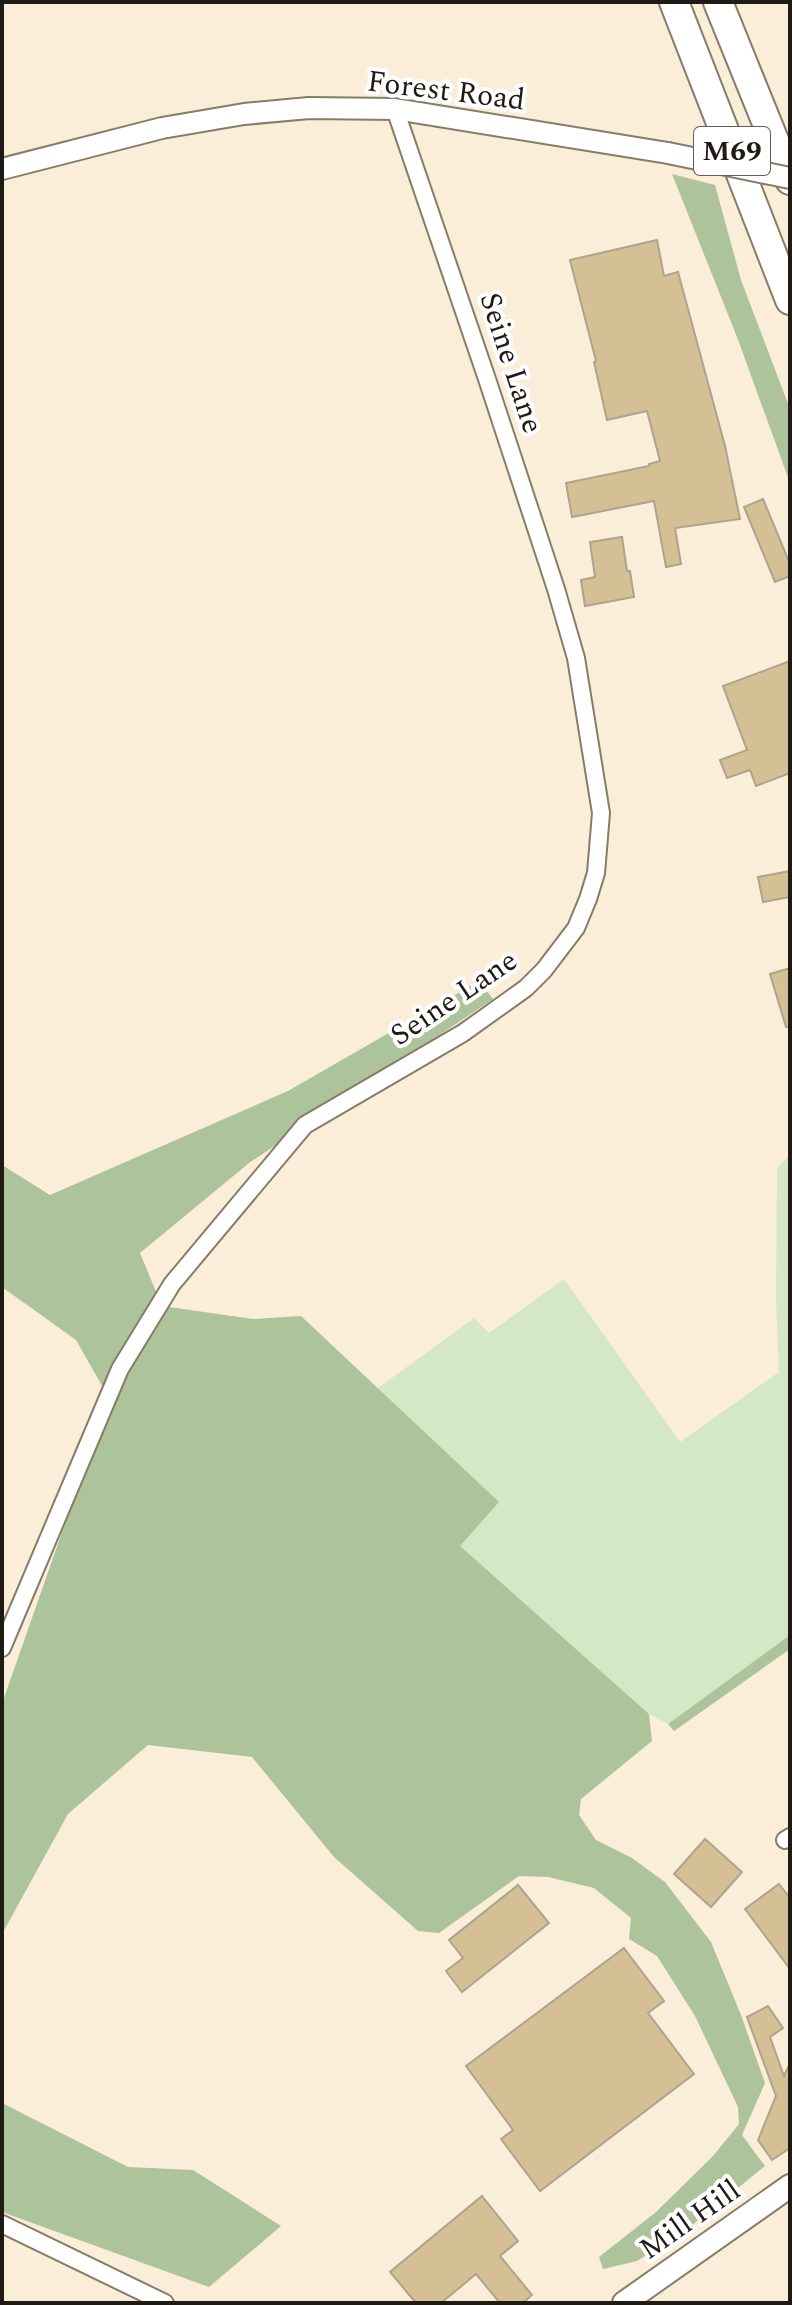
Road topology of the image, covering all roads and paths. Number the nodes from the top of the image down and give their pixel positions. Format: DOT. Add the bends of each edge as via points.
graph roads {
  1 [pos="674,2"];
  2 [pos="718,2"];
  3 [pos="395,109"];
  4 [pos="2,169"];
  5 [pos="790,179"];
  6 [pos="790,300"];
  7 [pos="2,1648"];
  8 [pos="790,2186"];
  9 [pos="2,2224"];
  10 [pos="165,2303"];
  11 [pos="624,2303"];
  1 -- 6 [label="highway, M69"];
  2 -- 5 [label="highway, M69"];
  3 -- 4 [label="street, Forest Road" via="244,114 162,128"];
  3 -- 5 [label="street, Forest Road, bridge" via="668,153"];
  3 -- 7 [label="street, Seine Lane" via="576,658 601,813 596,873 576,928 526,988 463,1033 305,1125 172,1284 126,1358"];
  8 -- 11 [label="main road, Mill Hill"];
  9 -- 10 [label="street"];
}
